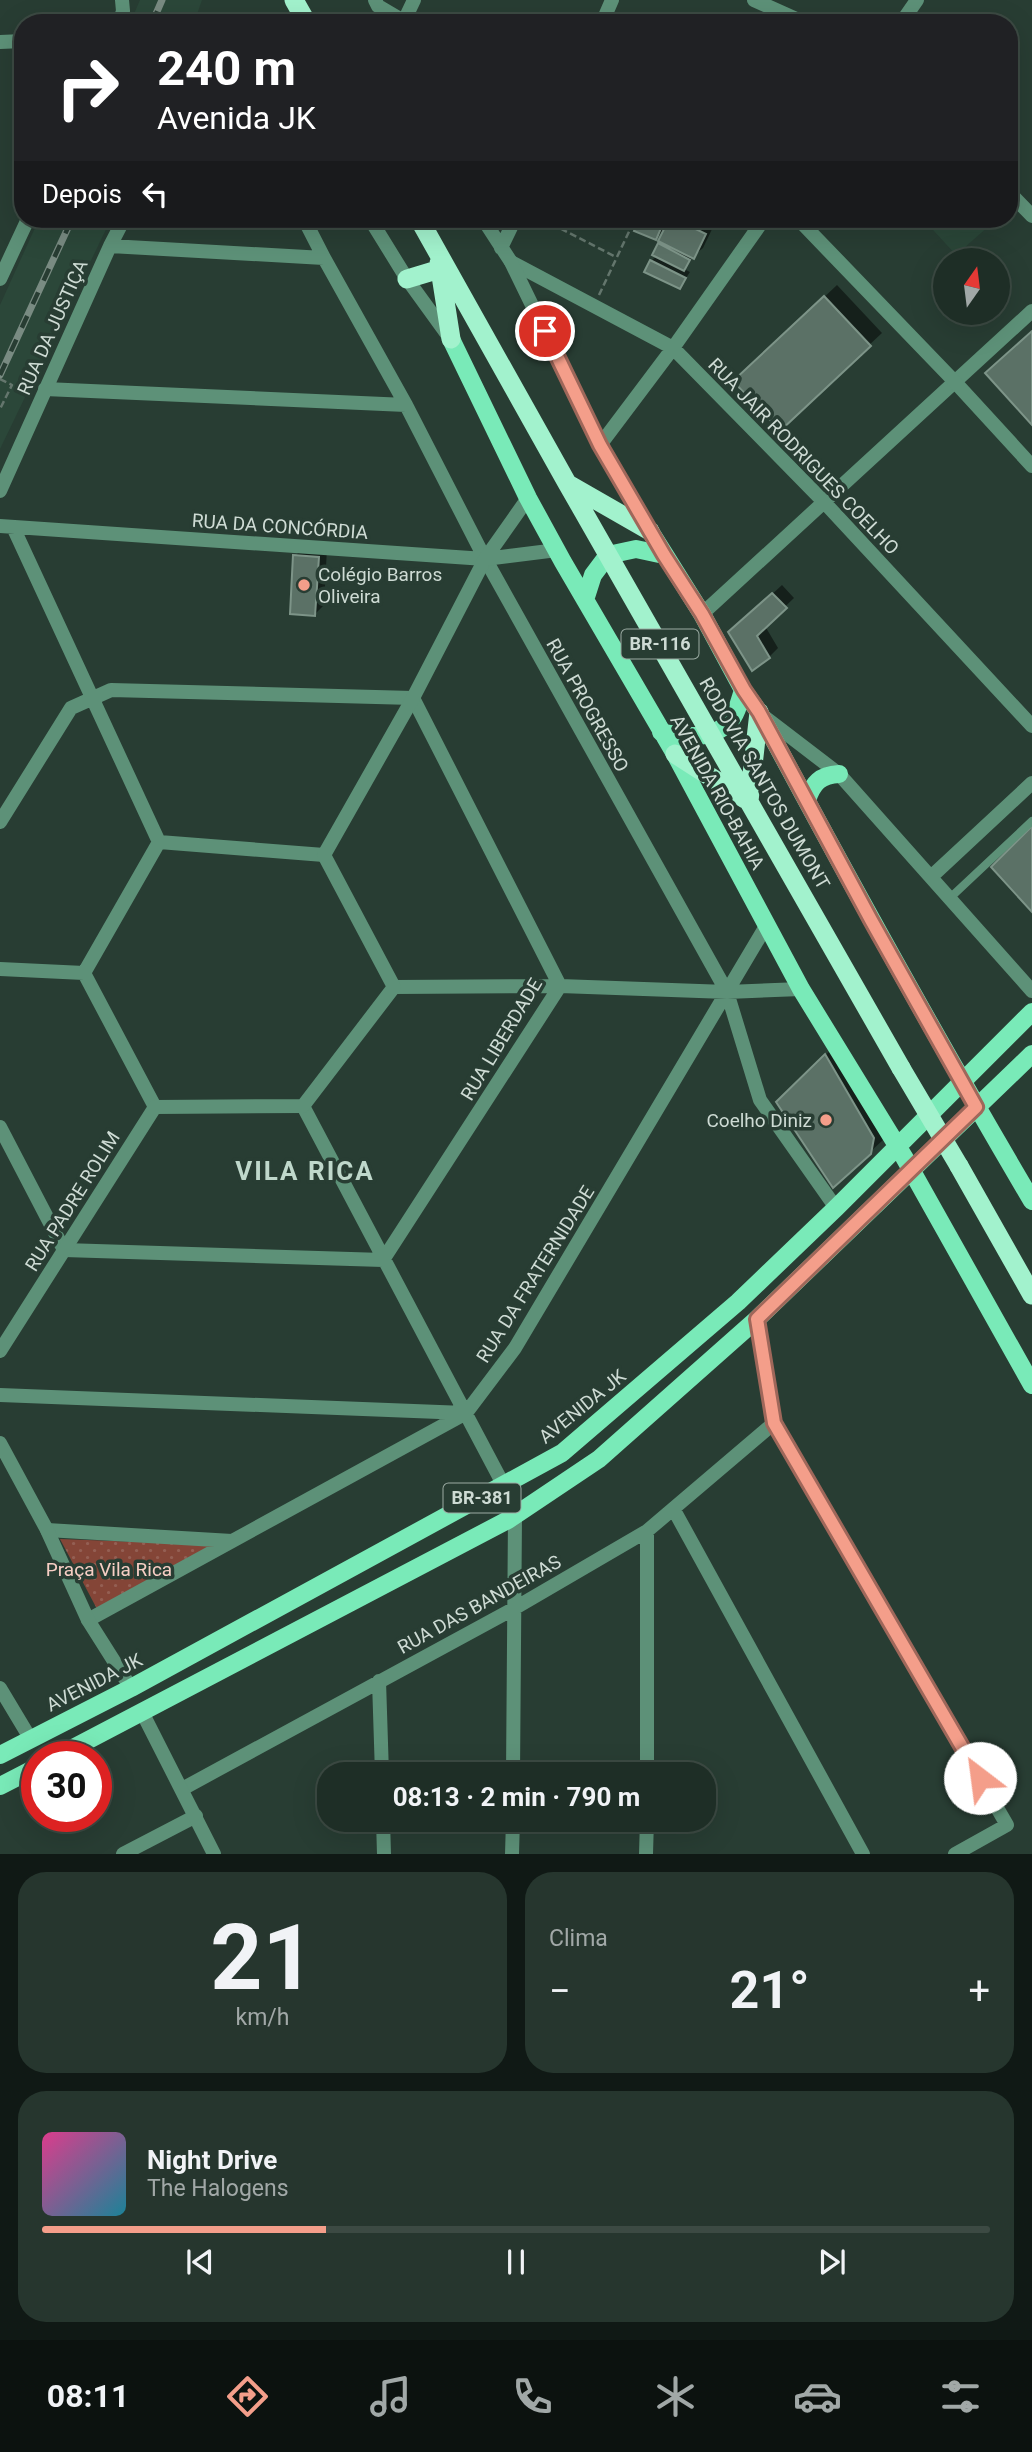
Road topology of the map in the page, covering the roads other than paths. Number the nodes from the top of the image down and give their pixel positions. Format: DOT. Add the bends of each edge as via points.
graph roads {
  1 [pos="375,0"];
  2 [pos="754,0"];
  3 [pos="392,14"];
  4 [pos="785,14"];
  5 [pos="1018,201"];
  6 [pos="1032,216"];
  7 [pos="24,228"];
  8 [pos="119,228"];
  9 [pos="309,228"];
  10 [pos="376,228"];
  11 [pos="424,228"];
  12 [pos="489,228"];
  13 [pos="511,228"];
  14 [pos="758,228"];
  15 [pos="807,228"];
  16 [pos="110,246"];
  17 [pos="436,248"];
  18 [pos="501,248"];
  19 [pos="324,258"];
  20 [pos="511,262"];
  21 [pos="440,269"];
  22 [pos="0,279"];
  23 [pos="407,279"];
  24 [pos="1032,311"];
  25 [pos="451,339"];
  26 [pos="673,348"];
  27 [pos="955,382"];
  28 [pos="46,389"];
  29 [pos="406,405"];
  30 [pos="600,445"];
  31 [pos="1032,466"];
  32 [pos="567,484"];
  33 [pos="0,491"];
  34 [pos="528,498"];
  35 [pos="824,502"];
  36 [pos="6,526"];
  37 [pos="650,531"];
  38 [pos="556,550"];
  39 [pos="608,555"];
  40 [pos="664,555"];
  41 [pos="485,559"];
  42 [pos="585,600"];
  43 [pos="702,614"];
  44 [pos="744,690"];
  45 [pos="413,698"];
  46 [pos="92,699"];
  47 [pos="759,712"];
  48 [pos="1032,726"];
  49 [pos="662,732"];
  50 [pos="711,733"];
  51 [pos="675,754"];
  52 [pos="839,774"];
  53 [pos="1032,783"];
  54 [pos="807,800"];
  55 [pos="749,802"];
  56 [pos="1032,821"];
  57 [pos="0,822"];
  58 [pos="159,842"];
  59 [pos="324,855"];
  60 [pos="932,876"];
  61 [pos="951,897"];
  62 [pos="766,926"];
  63 [pos="0,970"];
  64 [pos="84,973"];
  65 [pos="560,986"];
  66 [pos="394,987"];
  67 [pos="802,989"];
  68 [pos="1032,991"];
  69 [pos="727,992"];
  70 [pos="1032,1012"];
  71 [pos="1032,1054"];
  72 [pos="962,1082"];
  73 [pos="303,1106"];
  74 [pos="155,1107"];
  75 [pos="976,1107"];
  76 [pos="0,1127"];
  77 [pos="897,1146"];
  78 [pos="910,1169"];
  79 [pos="1032,1201"];
  80 [pos="836,1208"];
  81 [pos="64,1250"];
  82 [pos="383,1260"];
  83 [pos="1032,1295"];
  84 [pos="757,1319"];
  85 [pos="0,1352"];
  86 [pos="1032,1385"];
  87 [pos="0,1395"];
  88 [pos="466,1413"];
  89 [pos="774,1423"];
  90 [pos="0,1443"];
  91 [pos="504,1486"];
  92 [pos="674,1510"];
  93 [pos="515,1515"];
  94 [pos="47,1530"];
  95 [pos="647,1531"];
  96 [pos="233,1541"];
  97 [pos="515,1608"];
  98 [pos="88,1620"];
  99 [pos="379,1681"];
  100 [pos="0,1688"];
  101 [pos="131,1688"];
  102 [pos="142,1712"];
  103 [pos="30,1738"];
  104 [pos="87,1741"];
  105 [pos="0,1755"];
  106 [pos="382,1762"];
  107 [pos="513,1762"];
  108 [pos="647,1762"];
  109 [pos="21,1775"];
  110 [pos="0,1786"];
  111 [pos="182,1789"];
  112 [pos="196,1816"];
  113 [pos="383,1832"];
  114 [pos="513,1832"];
  115 [pos="647,1832"];
  116 [pos="123,1853"];
  117 [pos="214,1853"];
  118 [pos="384,1853"];
  119 [pos="512,1853"];
  120 [pos="646,1853"];
  121 [pos="863,1853"];
  122 [pos="955,1853"];
  1 -- 3 [label="street"];
  2 -- 4 [label="street"];
  5 -- 6 [label="street"];
  7 -- 22 [label="street"];
  8 -- 16 [label="street, RUA DA JUSTIÇA"];
  9 -- 19 [label="street, RUA PROGRESSO"];
  10 -- 23 [label="street, AVENIDA RIO-BAHIA"];
  11 -- 17 [label="highway, RODOVIA SANTOS DUMONT / BR-116"];
  12 -- 18 [label="street"];
  13 -- 18 [label="street"];
  14 -- 26 [label="street"];
  15 -- 27 [label="street"];
  16 -- 19 [label="street"];
  16 -- 28 [label="street, RUA DA JUSTIÇA"];
  17 -- 21 [label="highway"];
  17 -- 32 [label="highway, RODOVIA SANTOS DUMONT / BR-116"];
  18 -- 20 [label="street"];
  19 -- 29 [label="street, RUA PROGRESSO"];
  20 -- 26 [label="street, RUA JAIR RODRIGUES COELHO"];
  20 -- 30 [label="street"];
  21 -- 23 [label="highway"];
  21 -- 25 [label="highway"];
  23 -- 25 [label="street, AVENIDA RIO-BAHIA"];
  24 -- 27 [label="street"];
  25 -- 34 [label="main road, AVENIDA RIO-BAHIA"];
  26 -- 30 [label="street"];
  26 -- 35 [label="street, RUA JAIR RODRIGUES COELHO"];
  27 -- 31 [label="street"];
  27 -- 35 [label="street"];
  28 -- 29 [label="street"];
  28 -- 33 [label="street, RUA DA JUSTIÇA"];
  29 -- 41 [label="street, RUA PROGRESSO"];
  30 -- 37 [label="street"];
  32 -- 37 [label="highway"];
  32 -- 39 [label="highway, RODOVIA SANTOS DUMONT / BR-116"];
  34 -- 38 [label="main road, AVENIDA RIO-BAHIA"];
  34 -- 41 [label="street"];
  35 -- 43 [label="street"];
  35 -- 48 [label="street, RUA JAIR RODRIGUES COELHO"];
  36 -- 41 [label="street, RUA DA CONCÓRDIA"];
  36 -- 46 [label="street"];
  37 -- 40 [label="main road"];
  38 -- 41 [label="street, RUA DA CONCÓRDIA"];
  38 -- 42 [label="main road, AVENIDA RIO-BAHIA"];
  39 -- 40 [label="main road" via="636,550"];
  39 -- 42 [label="main road" via="593,575"];
  39 -- 50 [label="highway, RODOVIA SANTOS DUMONT / BR-116"];
  40 -- 43 [label="main road"];
  41 -- 45 [label="street"];
  41 -- 69 [label="street, RUA PROGRESSO"];
  42 -- 49 [label="main road, AVENIDA RIO-BAHIA"];
  43 -- 44 [label="main road"];
  44 -- 47 [label="main road"];
  44 -- 50 [label="main road" via="731,720"];
  45 -- 46 [label="street" via="111,690"];
  45 -- 59 [label="street"];
  45 -- 65 [label="street, RUA LIBERDADE"];
  46 -- 57 [label="street" via="71,708"];
  46 -- 58 [label="street"];
  47 -- 52 [label="street"];
  47 -- 54 [label="main road"];
  47 -- 55 [label="highway"];
  49 -- 50 [label="main road" via="687,738"];
  49 -- 51 [label="main road, AVENIDA RIO-BAHIA"];
  50 -- 55 [label="highway, RODOVIA SANTOS DUMONT / BR-116"];
  51 -- 55 [label="highway"];
  51 -- 62 [label="main road, AVENIDA RIO-BAHIA"];
  52 -- 54 [label="main road" via="816,780"];
  52 -- 60 [label="street"];
  53 -- 60 [label="street"];
  54 -- 72 [label="main road"];
  55 -- 83 [label="highway, RODOVIA SANTOS DUMONT / BR-116, bridge"];
  56 -- 61 [label="lane"];
  58 -- 59 [label="street"];
  58 -- 64 [label="street"];
  59 -- 66 [label="street"];
  60 -- 61 [label="street"];
  61 -- 68 [label="street"];
  62 -- 67 [label="main road, AVENIDA RIO-BAHIA"];
  62 -- 69 [label="street, RUA DA FRATERNIDADE"];
  63 -- 64 [label="street"];
  64 -- 74 [label="street"];
  65 -- 66 [label="street"];
  65 -- 69 [label="street"];
  65 -- 82 [label="street, RUA LIBERDADE"];
  66 -- 73 [label="street"];
  67 -- 69 [label="street"];
  67 -- 77 [label="main road, AVENIDA RIO-BAHIA"];
  69 -- 80 [label="street, RUA PROGRESSO" via="760,1100"];
  69 -- 88 [label="street, RUA DA FRATERNIDADE" via="515,1348"];
  70 -- 72 [label="main road, AVENIDA JK"];
  71 -- 75 [label="main road"];
  72 -- 75 [label="main road"];
  72 -- 77 [label="main road, AVENIDA JK / BR-381"];
  73 -- 74 [label="street"];
  73 -- 82 [label="street"];
  74 -- 81 [label="street, RUA PADRE ROLIM"];
  75 -- 78 [label="main road, BR-381"];
  75 -- 79 [label="main road"];
  76 -- 81 [label="street"];
  77 -- 78 [label="main road, AVENIDA RIO-BAHIA"];
  77 -- 80 [label="main road, AVENIDA JK / BR-381"];
  78 -- 84 [label="main road, BR-381"];
  78 -- 86 [label="main road, AVENIDA RIO-BAHIA"];
  80 -- 91 [label="main road, AVENIDA JK / BR-381" via="738,1302 562,1453"];
  81 -- 82 [label="street"];
  81 -- 85 [label="street, RUA PADRE ROLIM"];
  82 -- 88 [label="street"];
  84 -- 89 [label="street"];
  84 -- 93 [label="main road, BR-381" via="600,1459"];
  87 -- 88 [label="street"];
  88 -- 91 [label="street"];
  88 -- 96 [label="street, RUA DA FRATERNIDADE"];
  89 -- 92 [label="street, RUA DAS BANDEIRAS"];
  89 -- 122 [label="street" via="1007,1825"];
  90 -- 94 [label="street"];
  91 -- 101 [label="main road, AVENIDA JK / BR-381"];
  92 -- 95 [label="street, RUA DAS BANDEIRAS"];
  92 -- 121 [label="street"];
  93 -- 97 [label="street"];
  93 -- 102 [label="main road, BR-381"];
  94 -- 96 [label="street"];
  94 -- 98 [label="street"];
  95 -- 97 [label="street, RUA DAS BANDEIRAS"];
  95 -- 108 [label="street"];
  96 -- 98 [label="street, RUA DA FRATERNIDADE"];
  97 -- 99 [label="street, RUA DAS BANDEIRAS"];
  97 -- 107 [label="street"];
  98 -- 101 [label="street"];
  99 -- 106 [label="street"];
  99 -- 111 [label="street, RUA DAS BANDEIRAS"];
  100 -- 103 [label="street"];
  101 -- 103 [label="main road, AVENIDA JK / BR-381"];
  102 -- 104 [label="main road, BR-381"];
  102 -- 111 [label="street"];
  103 -- 105 [label="main road, AVENIDA JK / BR-381"];
  109 -- 110 [label="main road"];
  111 -- 112 [label="street"];
  112 -- 116 [label="street"];
  112 -- 117 [label="street"];
  113 -- 118 [label="street"];
  114 -- 119 [label="street"];
  115 -- 120 [label="street"];
}
